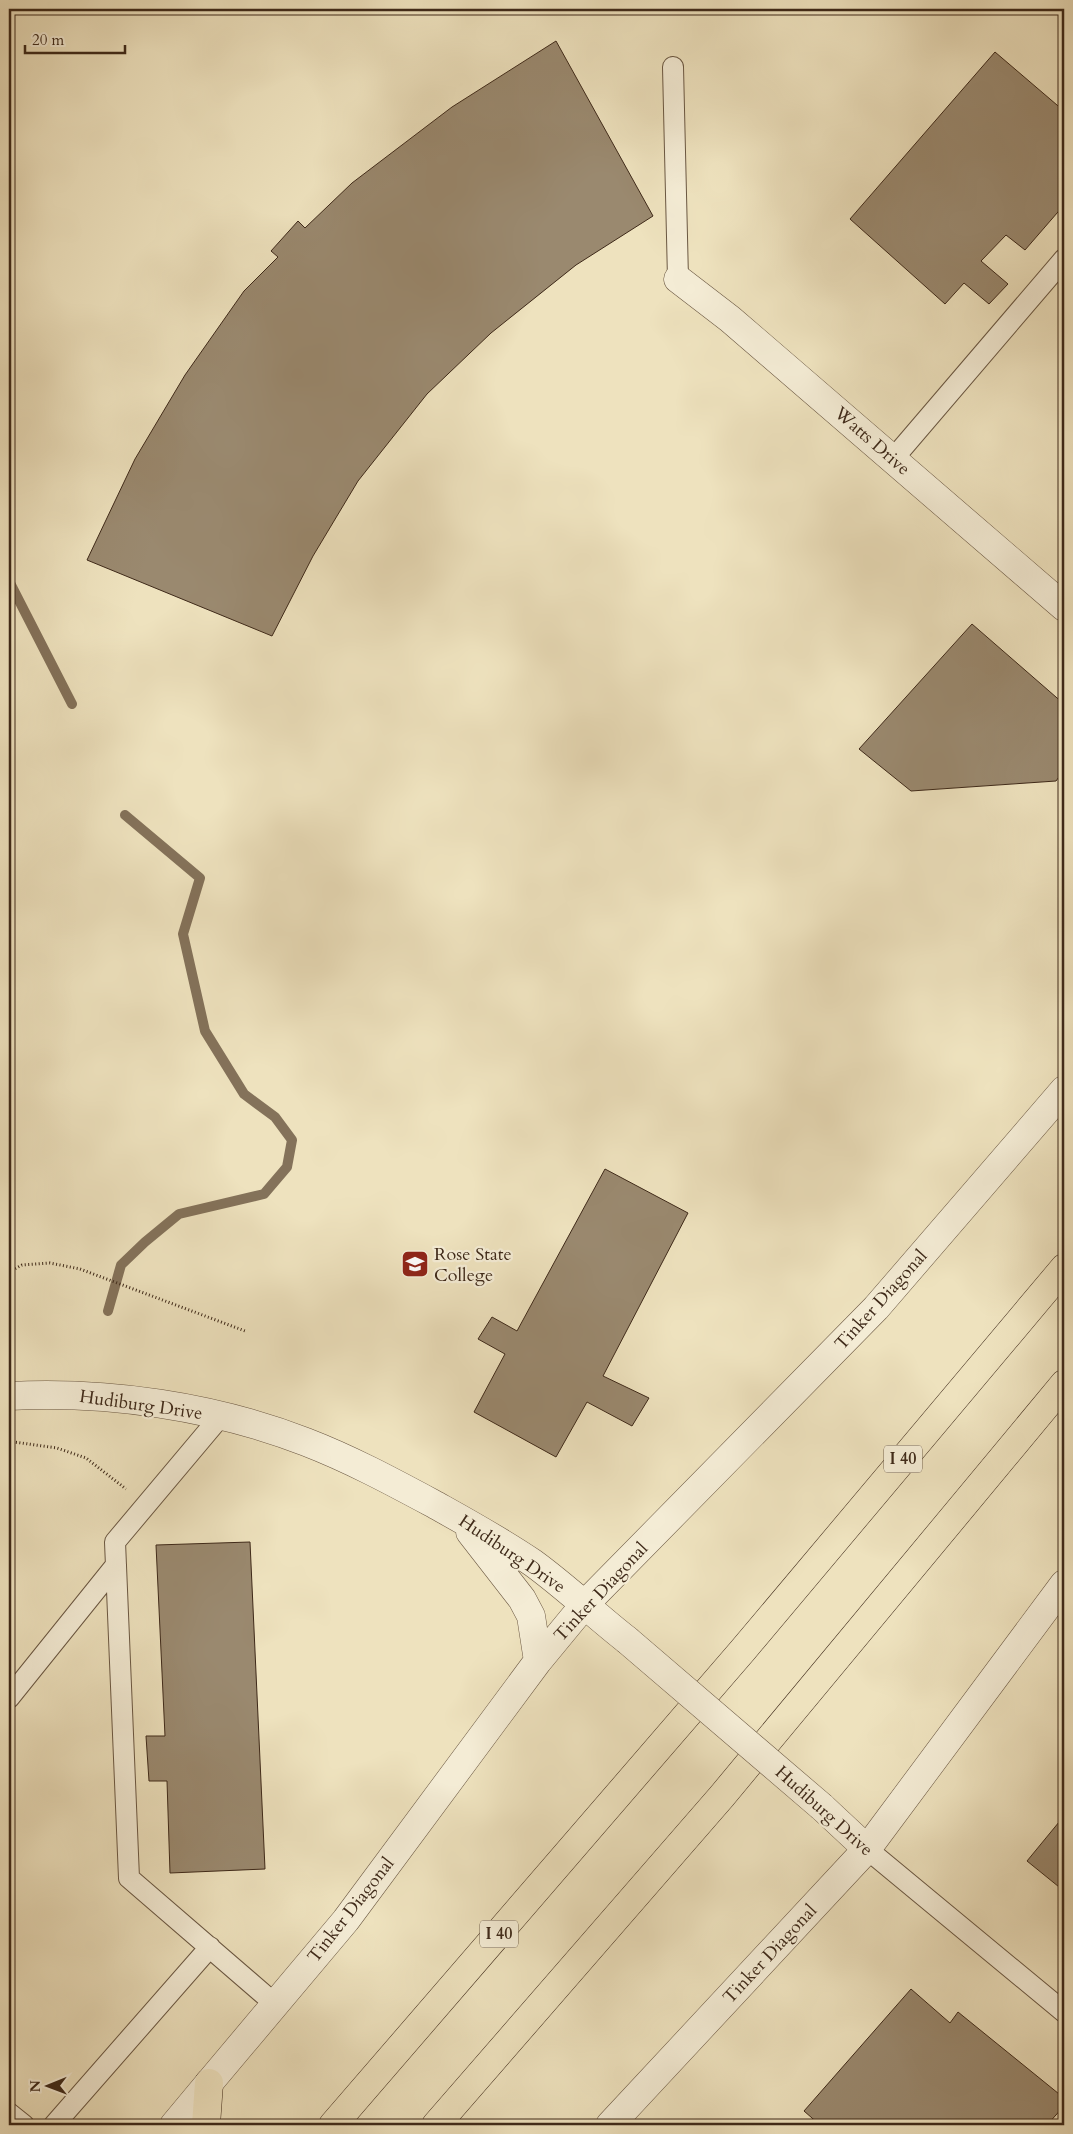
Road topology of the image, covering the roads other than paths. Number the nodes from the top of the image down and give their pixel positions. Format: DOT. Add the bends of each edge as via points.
graph roads {
  1 [pos="673,67"];
  2 [pos="1064,259"];
  3 [pos="678,279"];
  4 [pos="893,459"];
  5 [pos="1064,607"];
  6 [pos="1064,1090"];
  7 [pos="1064,1268"];
  8 [pos="1064,1384"];
  9 [pos="9,1396"];
  10 [pos="220,1417"];
  11 [pos="460,1519"];
  12 [pos="116,1565"];
  13 [pos="1064,1584"];
  14 [pos="586,1604"];
  15 [pos="538,1661"];
  16 [pos="9,1698"];
  17 [pos="867,1849"];
  18 [pos="210,1947"];
  19 [pos="275,2004"];
  20 [pos="1064,2012"];
  21 [pos="209,2083"];
  22 [pos="9,2113"];
  23 [pos="24,2125"];
  24 [pos="54,2125"];
  25 [pos="174,2125"];
  26 [pos="206,2125"];
  27 [pos="334,2125"];
  28 [pos="436,2125"];
  29 [pos="610,2125"];
  1 -- 3 [label="lane"];
  2 -- 4 [label="lane"];
  3 -- 4 [label="street, Watts Drive" via="730,319"];
  4 -- 5 [label="street, Watts Drive"];
  6 -- 14 [label="street, Tinker Diagonal" via="876,1308"];
  7 -- 27 [label="highway, I 40" via="743,1650"];
  8 -- 28 [label="highway" via="722,1796"];
  9 -- 10 [label="street, Hudiburg Drive" via="52,1394 115,1398 170,1405"];
  10 -- 11 [label="street, Hudiburg Drive" via="305,1442 368,1469"];
  10 -- 12 [label="lane" via="115,1542"];
  11 -- 14 [label="street, Hudiburg Drive" via="532,1563"];
  11 -- 15 [label="street" via="522,1599 531,1616"];
  12 -- 16 [label="lane"];
  12 -- 18 [label="lane" via="129,1878"];
  13 -- 17 [label="street, Tinker Diagonal"];
  14 -- 15 [label="street, Tinker Diagonal"];
  14 -- 17 [label="street, Hudiburg Drive, bridge"];
  15 -- 19 [label="street, Tinker Diagonal" via="346,1920"];
  17 -- 20 [label="lane, Hudiburg Drive"];
  17 -- 29 [label="street, Tinker Diagonal"];
  18 -- 19 [label="lane"];
  18 -- 24 [label="lane"];
  19 -- 21 [label="street, Tinker Diagonal"];
  21 -- 25 [label="street, Tinker Diagonal"];
  21 -- 26 [label="highway"];
  22 -- 23 [label="lane"];
}
